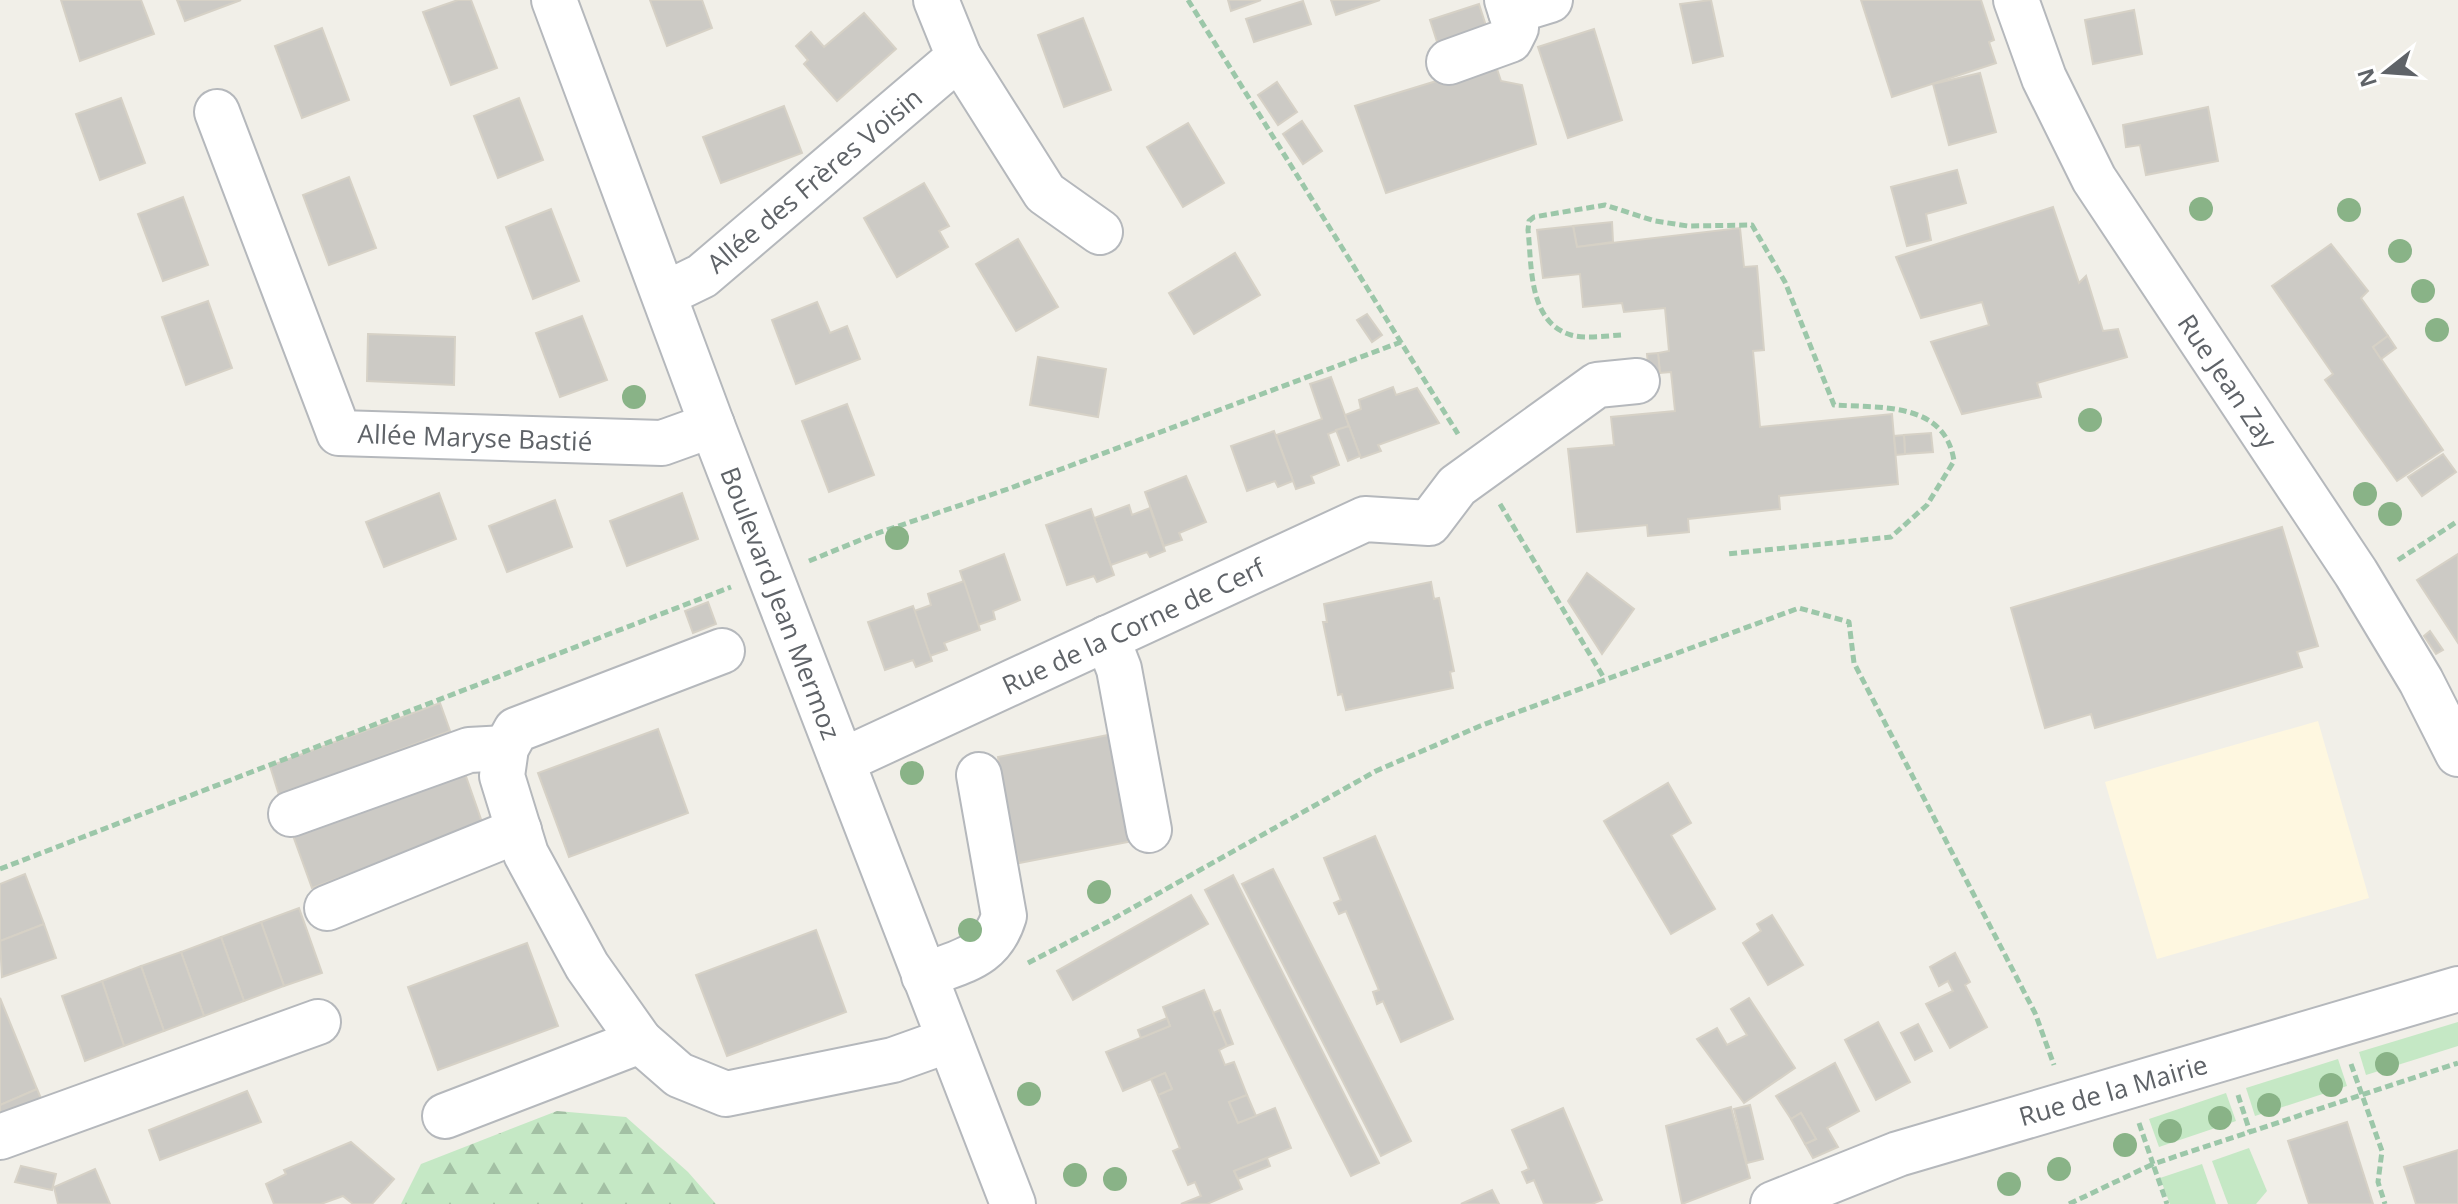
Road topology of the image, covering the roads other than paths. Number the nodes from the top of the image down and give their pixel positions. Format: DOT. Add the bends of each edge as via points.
graph roads {
  1 [pos="554,0"];
  2 [pos="936,0"];
  3 [pos="2016,0"];
  4 [pos="1523,4"];
  5 [pos="959,57"];
  6 [pos="1449,62"];
  7 [pos="217,112"];
  8 [pos="1100,232"];
  9 [pos="665,294"];
  10 [pos="1637,381"];
  11 [pos="712,425"];
  12 [pos="1107,638"];
  13 [pos="722,651"];
  14 [pos="506,748"];
  15 [pos="2458,754"];
  16 [pos="842,761"];
  17 [pos="979,775"];
  18 [pos="291,814"];
  19 [pos="519,830"];
  20 [pos="1149,830"];
  21 [pos="327,908"];
  22 [pos="924,976"];
  23 [pos="2458,989"];
  24 [pos="318,1022"];
  25 [pos="949,1040"];
  26 [pos="640,1041"];
  27 [pos="445,1116"];
  28 [pos="0,1137"];
  29 [pos="1013,1204"];
  30 [pos="1773,1204"];
  1 -- 9 [label="street, Boulevard Jean Mermoz"];
  2 -- 5 [label="street"];
  3 -- 15 [label="street, Rue Jean Zay" via="2044,78 2094,179 2356,573"];
  4 -- 6 [label="street" via="1510,40"];
  5 -- 8 [label="street" via="1045,193"];
  5 -- 9 [label="street, Allée des Frères Voisin" via="702,276"];
  7 -- 11 [label="street, Allée Maryse Bastié" via="339,433 662,443"];
  9 -- 11 [label="street, Boulevard Jean Mermoz"];
  10 -- 12 [label="street, Rue de la Corne de Cerf" via="1597,385 1457,486 1429,523 1365,519"];
  11 -- 16 [label="street, Boulevard Jean Mermoz"];
  12 -- 16 [label="street, Rue de la Corne de Cerf"];
  12 -- 20 [label="street" via="1119,669"];
  13 -- 14 [label="street" via="516,730"];
  14 -- 18 [label="street" via="469,750"];
  14 -- 19 [label="street" via="502,776"];
  16 -- 22 [label="street, Boulevard Jean Mermoz"];
  17 -- 22 [label="street" via="1004,916 997,939 981,953"];
  19 -- 21 [label="street"];
  19 -- 26 [label="street" via="526,854 587,966"];
  22 -- 25 [label="street, Boulevard Jean Mermoz"];
  23 -- 30 [label="street, Rue de la Mairie" via="1898,1154"];
  24 -- 28 [label="street"];
  25 -- 26 [label="street" via="893,1060 726,1094 679,1075"];
  25 -- 29 [label="street, Boulevard Jean Mermoz"];
  26 -- 27 [label="street"];
}
